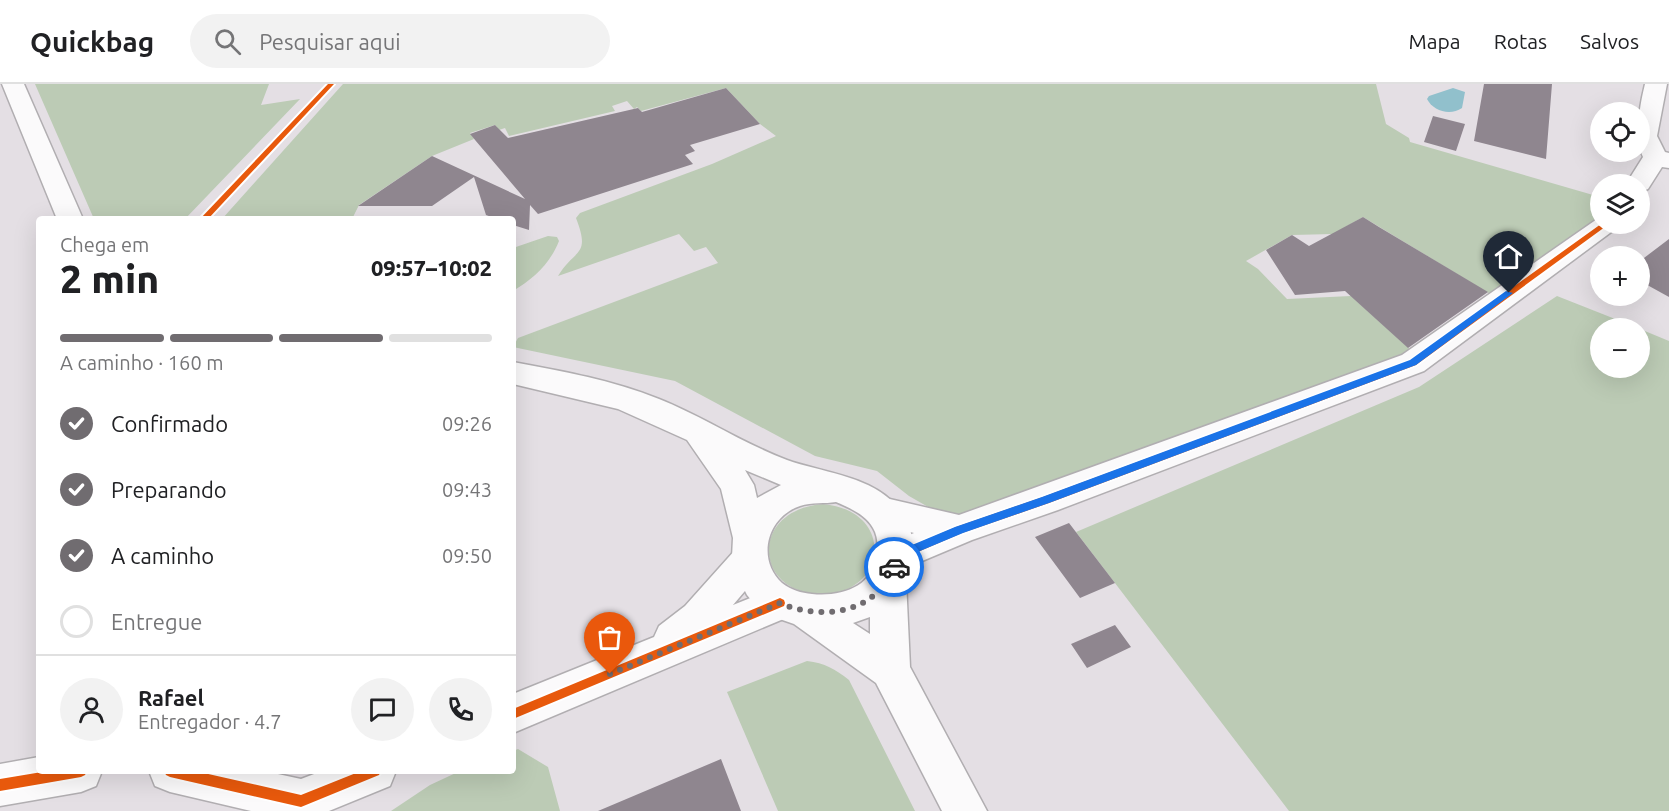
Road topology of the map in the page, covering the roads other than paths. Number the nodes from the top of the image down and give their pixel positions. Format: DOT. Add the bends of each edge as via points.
graph roads {
  1 [pos="13,84"];
  2 [pos="1656,84"];
  3 [pos="1662,159"];
  4 [pos="1649,174"];
  5 [pos="69,216"];
  6 [pos="1591,234"];
  7 [pos="516,374"];
  8 [pos="698,432"];
  9 [pos="834,489"];
  10 [pos="880,511"];
  11 [pos="959,530"];
  12 [pos="750,548"];
  13 [pos="892,569"];
  14 [pos="794,608"];
  15 [pos="649,658"];
  16 [pos="890,670"];
  17 [pos="516,713"];
  18 [pos="62,774"];
  19 [pos="181,774"];
  20 [pos="368,774"];
  21 [pos="0,784"];
  22 [pos="298,806"];
  23 [pos="965,811"];
  1 -- 5 [label="street"];
  2 -- 3 [label="street" via="1645,136"];
  3 -- 4 [label="street"];
  6 -- 11 [label="street" via="1413,363"];
  7 -- 8 [label="street" via="560,381 645,406"];
  8 -- 9 [label="street" via="774,468"];
  8 -- 12 [label="street" via="737,484"];
  9 -- 10 [label="street" via="852,493"];
  9 -- 12 [label="street" via="792,494 773,504 759,519"];
  10 -- 11 [label="street"];
  10 -- 13 [label="street" via="896,540"];
  11 -- 13 [label="street"];
  12 -- 14 [label="street" via="754,576 765,591"];
  12 -- 15 [label="street" via="698,618"];
  13 -- 14 [label="street" via="874,596 855,607 832,613"];
  13 -- 16 [label="street"];
  14 -- 15 [label="street"];
  14 -- 16 [label="street"];
  15 -- 17 [label="street"];
  16 -- 23 [label="street"];
  18 -- 21 [label="street"];
  19 -- 22 [label="street"];
  20 -- 22 [label="street"];
}
